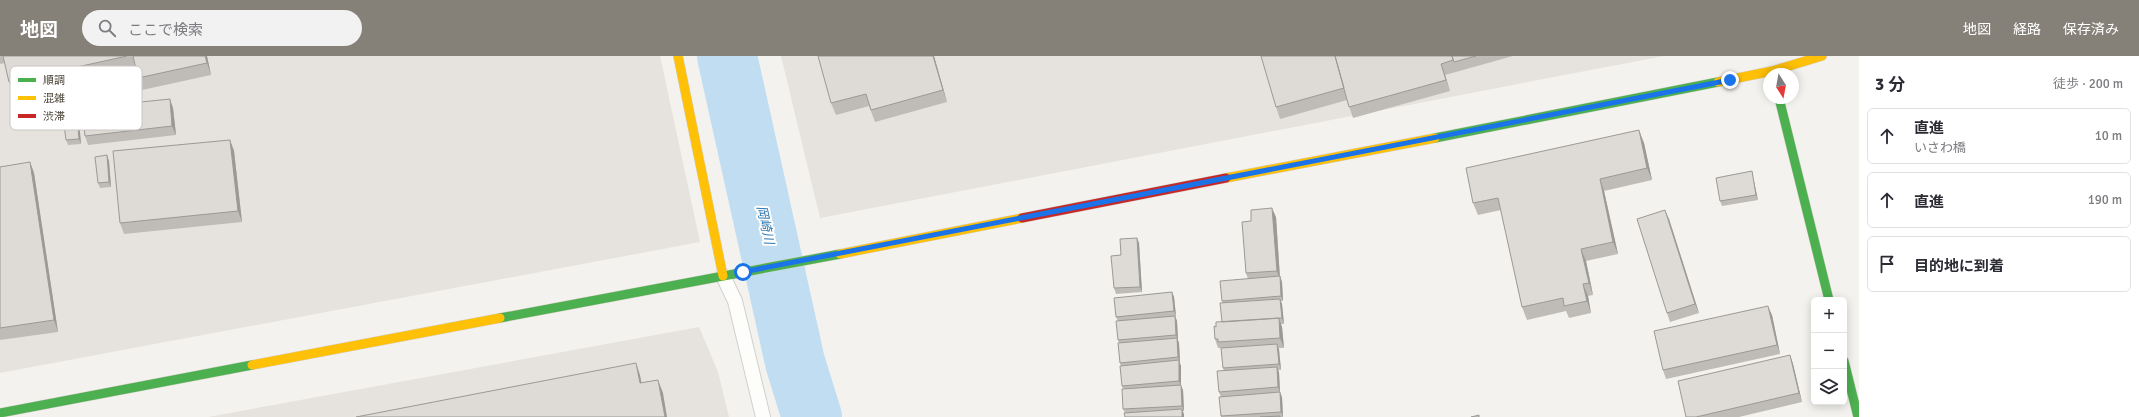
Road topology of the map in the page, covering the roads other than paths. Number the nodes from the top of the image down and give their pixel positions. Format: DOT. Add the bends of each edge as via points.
graph roads {
  1 [pos="678,56"];
  2 [pos="1822,56"];
  3 [pos="1779,68"];
  4 [pos="1763,72"];
  5 [pos="1780,104"];
  6 [pos="723,276"];
  7 [pos="1828,297"];
  8 [pos="1846,369"];
  9 [pos="0,413"];
  10 [pos="763,417"];
  11 [pos="1858,417"];
  1 -- 6 [label="street"];
  2 -- 3 [label="street"];
  4 -- 6 [label="street"];
  5 -- 7 [label="street"];
  6 -- 9 [label="street"];
  6 -- 10 [label="lane" via="735,301"];
  8 -- 11 [label="street"];
}
